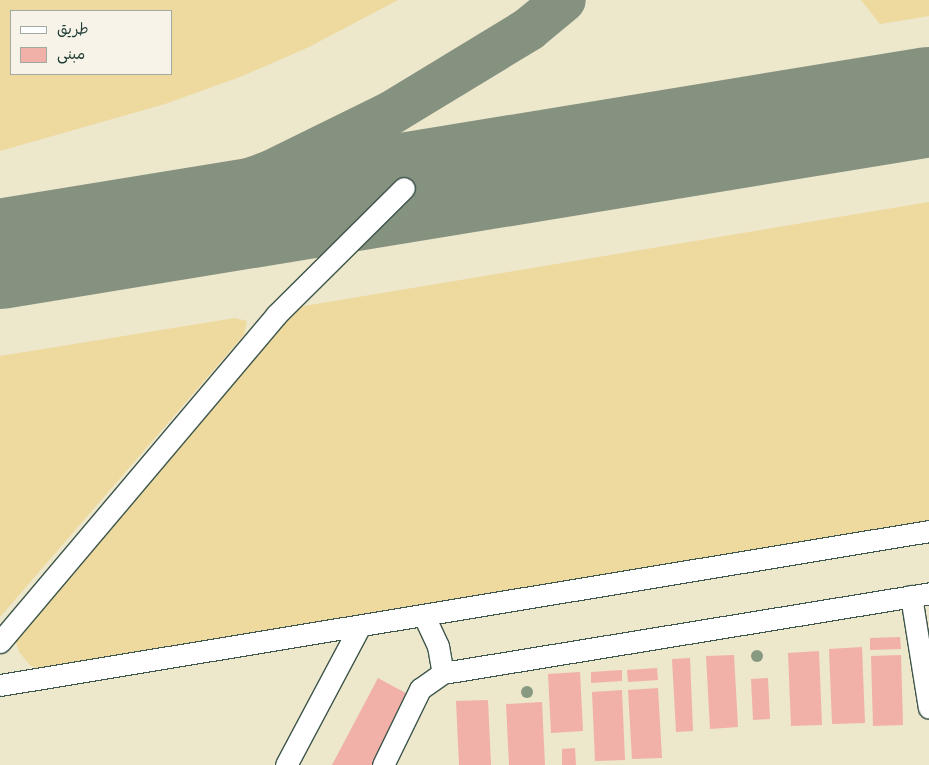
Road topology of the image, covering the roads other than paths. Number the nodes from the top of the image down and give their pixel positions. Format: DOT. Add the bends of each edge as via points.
graph roads {
  1 [pos="404,188"];
  2 [pos="929,531"];
  3 [pos="920,594"];
  4 [pos="424,616"];
  5 [pos="360,626"];
  6 [pos="0,642"];
  7 [pos="443,673"];
  8 [pos="0,685"];
  9 [pos="929,708"];
  10 [pos="286,765"];
  11 [pos="383,765"];
  1 -- 6 [label="lane" via="276,315"];
  2 -- 4 [label="lane"];
  3 -- 7 [label="lane"];
  3 -- 9 [label="lane"];
  4 -- 5 [label="lane"];
  4 -- 7 [label="lane" via="438,646"];
  5 -- 8 [label="lane"];
  5 -- 10 [label="lane"];
  7 -- 11 [label="lane" via="429,680 420,690"];
}
